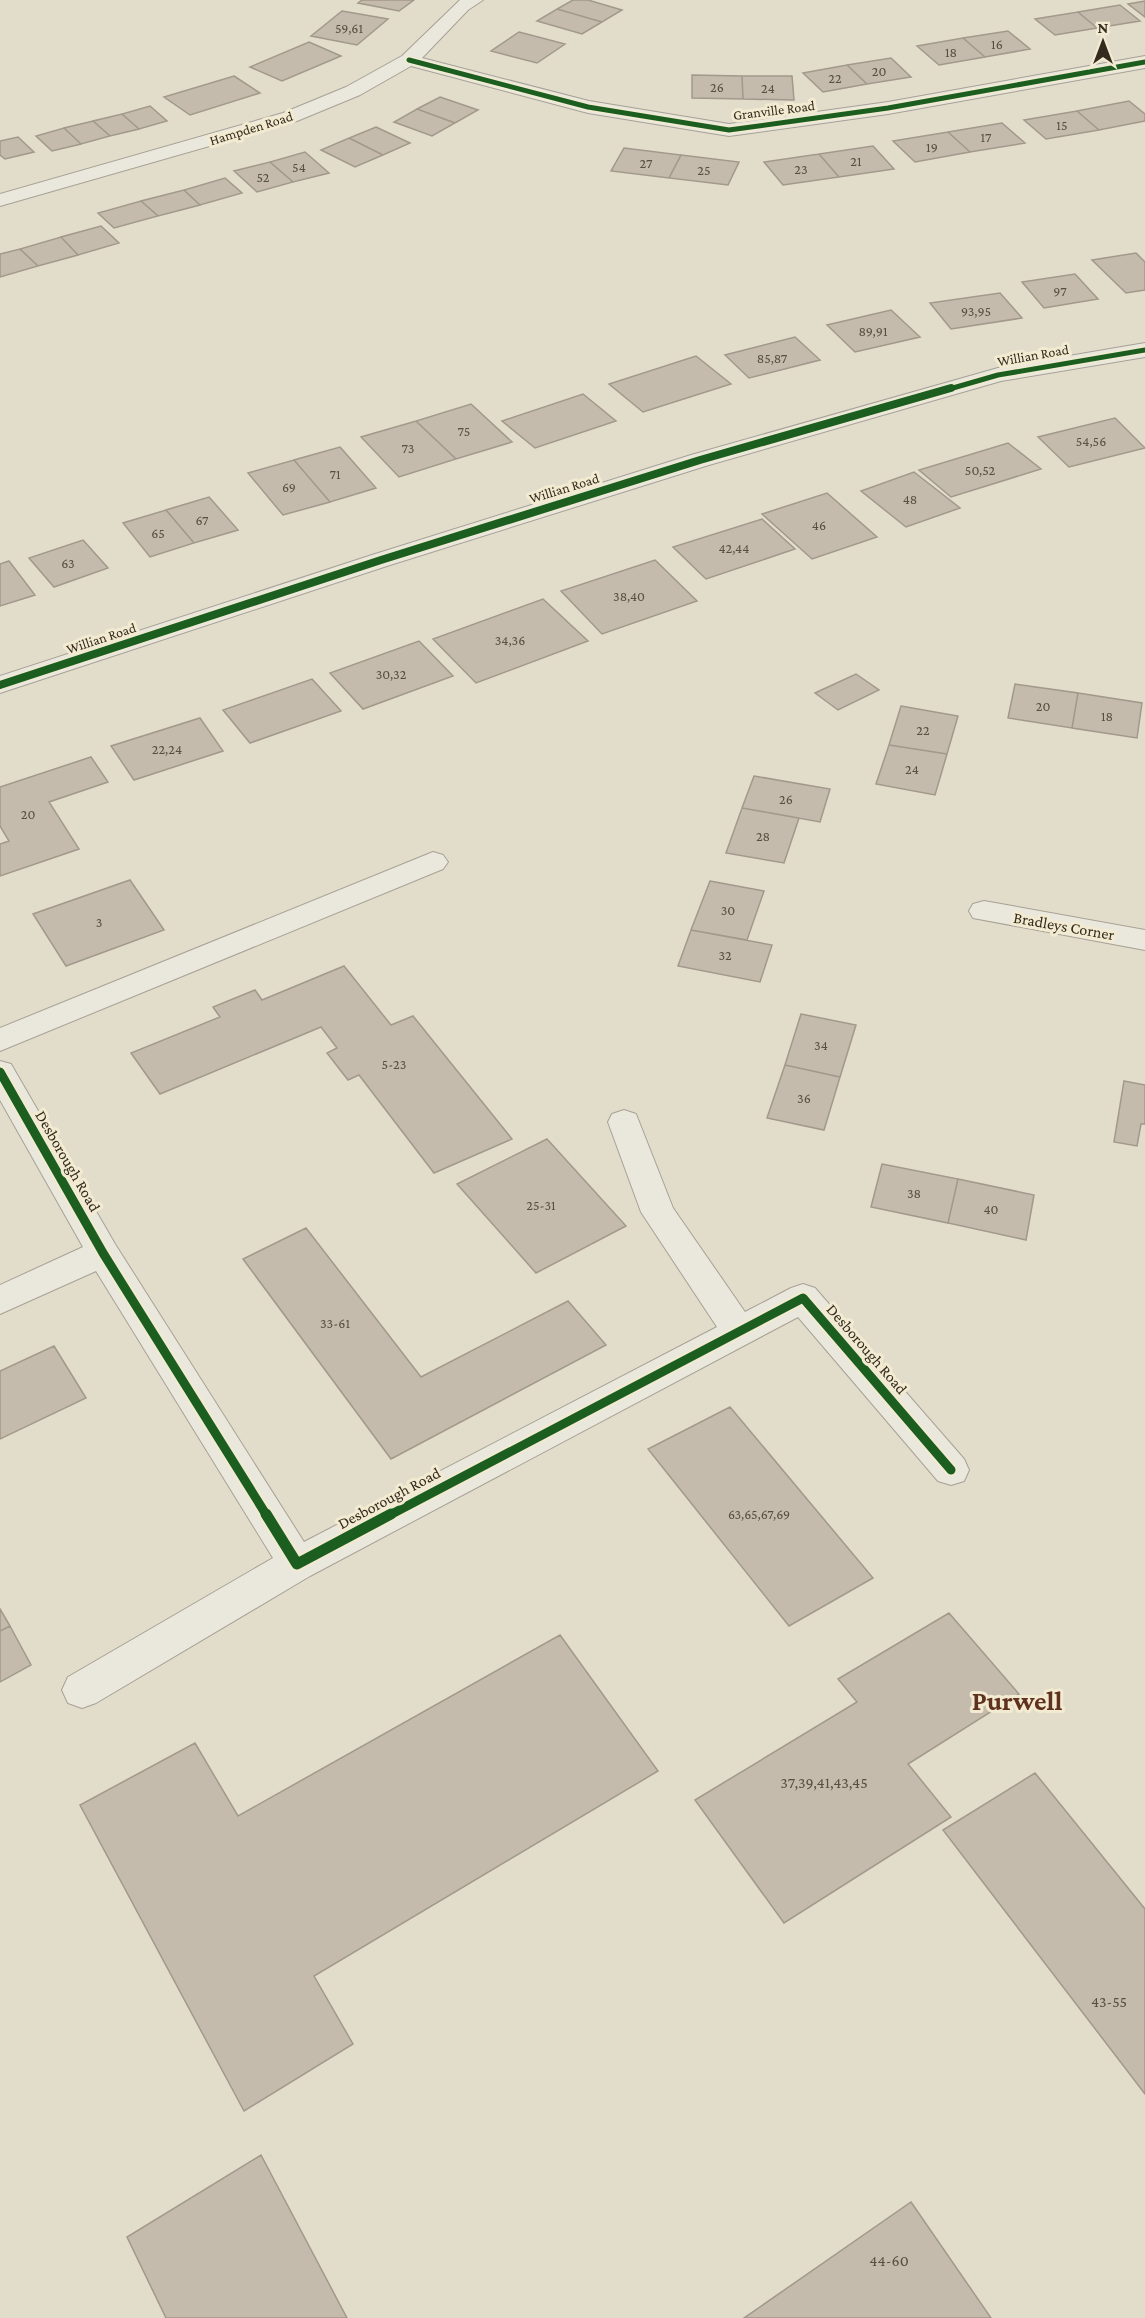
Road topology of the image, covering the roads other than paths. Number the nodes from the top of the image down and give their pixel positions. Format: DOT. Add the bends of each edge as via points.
graph roads {
  1 [pos="474,0"];
  2 [pos="409,60"];
  3 [pos="1145,62"];
  4 [pos="0,200"];
  5 [pos="1145,350"];
  6 [pos="0,685"];
  7 [pos="433,862"];
  8 [pos="984,911"];
  9 [pos="1145,940"];
  10 [pos="0,1040"];
  11 [pos="0,1072"];
  12 [pos="624,1122"];
  13 [pos="103,1253"];
  14 [pos="0,1300"];
  15 [pos="739,1331"];
  16 [pos="951,1470"];
  17 [pos="297,1564"];
  18 [pos="82,1690"];
  1 -- 2 [label="street, Hampden Road" via="462,6"];
  2 -- 3 [label="street, Granville Road" via="588,107 729,130 888,108"];
  2 -- 4 [label="street, Hampden Road" via="353,91 290,117"];
  5 -- 6 [label="street, Willian Road" via="998,375 700,460"];
  7 -- 10 [label="street"];
  8 -- 9 [label="street, Bradleys Corner"];
  11 -- 13 [label="street, Desborough Road"];
  12 -- 15 [label="street" via="658,1212"];
  13 -- 14 [label="street"];
  13 -- 17 [label="street, Desborough Road"];
  15 -- 16 [label="street, Desborough Road" via="803,1298"];
  15 -- 17 [label="street, Desborough Road"];
  17 -- 18 [label="street, Desborough Road"];
}
